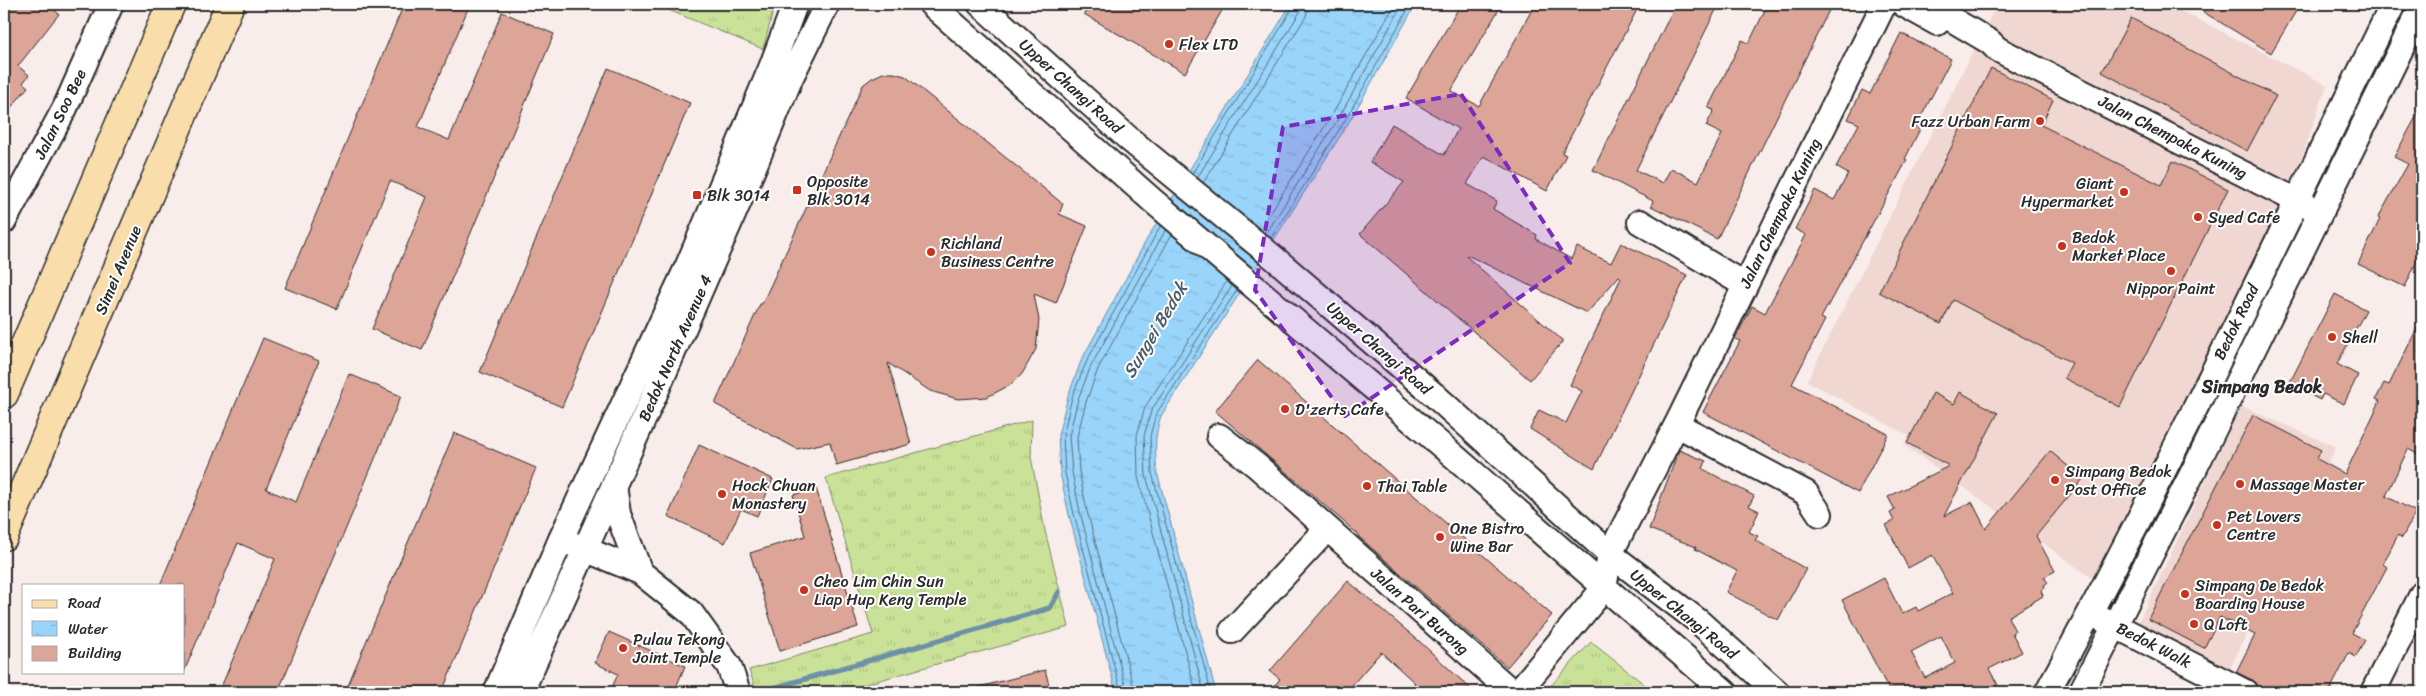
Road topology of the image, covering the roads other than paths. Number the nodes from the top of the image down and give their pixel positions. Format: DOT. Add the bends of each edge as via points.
graph roads {
  1 [pos="111,4"];
  2 [pos="171,4"];
  3 [pos="230,4"];
  4 [pos="795,4"];
  5 [pos="931,4"];
  6 [pos="980,4"];
  7 [pos="1884,4"];
  8 [pos="1903,4"];
  9 [pos="1926,4"];
  10 [pos="2393,4"];
  11 [pos="828,5"];
  12 [pos="2422,6"];
  13 [pos="1997,49"];
  14 [pos="2296,200"];
  15 [pos="2322,213"];
  16 [pos="4,221"];
  17 [pos="1640,222"];
  18 [pos="1745,285"];
  19 [pos="4,394"];
  20 [pos="1678,422"];
  21 [pos="1219,436"];
  22 [pos="614,485"];
  23 [pos="1820,514"];
  24 [pos="1327,529"];
  25 [pos="4,536"];
  26 [pos="561,539"];
  27 [pos="585,549"];
  28 [pos="1610,554"];
  29 [pos="640,572"];
  30 [pos="1604,588"];
  31 [pos="2422,594"];
  32 [pos="2087,619"];
  33 [pos="1232,631"];
  34 [pos="2113,631"];
  35 [pos="496,692"];
  36 [pos="521,692"];
  37 [pos="738,692"];
  38 [pos="1512,692"];
  39 [pos="1518,692"];
  40 [pos="1725,692"];
  41 [pos="1777,692"];
  42 [pos="2047,692"];
  43 [pos="2081,692"];
  44 [pos="2221,692"];
  45 [pos="2245,692"];
  46 [pos="2372,692"];
  1 -- 16 [label="street, Jalan Soo Bee" via="65,108"];
  2 -- 19 [label="main road"];
  3 -- 25 [label="main road, Simei Avenue"];
  4 -- 26 [label="street, Bedok North Avenue 4" via="689,263"];
  5 -- 30 [label="street, Upper Changi Road" via="1158,205 1456,457"];
  6 -- 28 [label="street, Upper Changi Road" via="1175,178 1434,394"];
  7 -- 18 [label="street, Jalan Chempaka Kuning"];
  8 -- 13 [label="street, Jalan Chempaka Kuning" via="1986,50"];
  9 -- 13 [label="street, Jalan Chempaka Kuning"];
  10 -- 14 [label="street, Bedok Road"];
  11 -- 22 [label="street, Bedok North Avenue 4" via="791,77 726,234"];
  12 -- 15 [label="street, Bedok Road"];
  13 -- 14 [label="street, Jalan Chempaka Kuning"];
  14 -- 15 [label="street, Jalan Chempaka Kuning"];
  14 -- 32 [label="street, Bedok Road"];
  15 -- 34 [label="street, Bedok Road"];
  17 -- 18 [label="street"];
  18 -- 20 [label="street, Jalan Chempaka Kuning"];
  20 -- 23 [label="street" via="1685,429 1806,494"];
  20 -- 28 [label="street, Jalan Chempaka Kuning"];
  21 -- 24 [label="street, Jalan Pari Burong"];
  22 -- 27 [label="street, Bedok North Avenue 4"];
  22 -- 29 [label="street" via="618,514"];
  24 -- 33 [label="street"];
  24 -- 38 [label="street, Jalan Pari Burong"];
  26 -- 27 [label="street"];
  26 -- 35 [label="street, Bedok North Avenue 4"];
  27 -- 29 [label="street"];
  27 -- 36 [label="street, Bedok North Avenue 4"];
  28 -- 30 [label="street"];
  28 -- 41 [label="street, Upper Changi Road" via="1698,621"];
  29 -- 37 [label="street" via="691,613 729,666"];
  30 -- 39 [label="street"];
  30 -- 40 [label="street, Upper Changi Road"];
  31 -- 46 [label="street"];
  32 -- 34 [label="street, Bedok Walk"];
  32 -- 42 [label="street, Bedok Road"];
  34 -- 43 [label="street, Bedok Road"];
  34 -- 44 [label="street, Bedok Walk"];
  34 -- 45 [label="street, Bedok Walk"];
}
